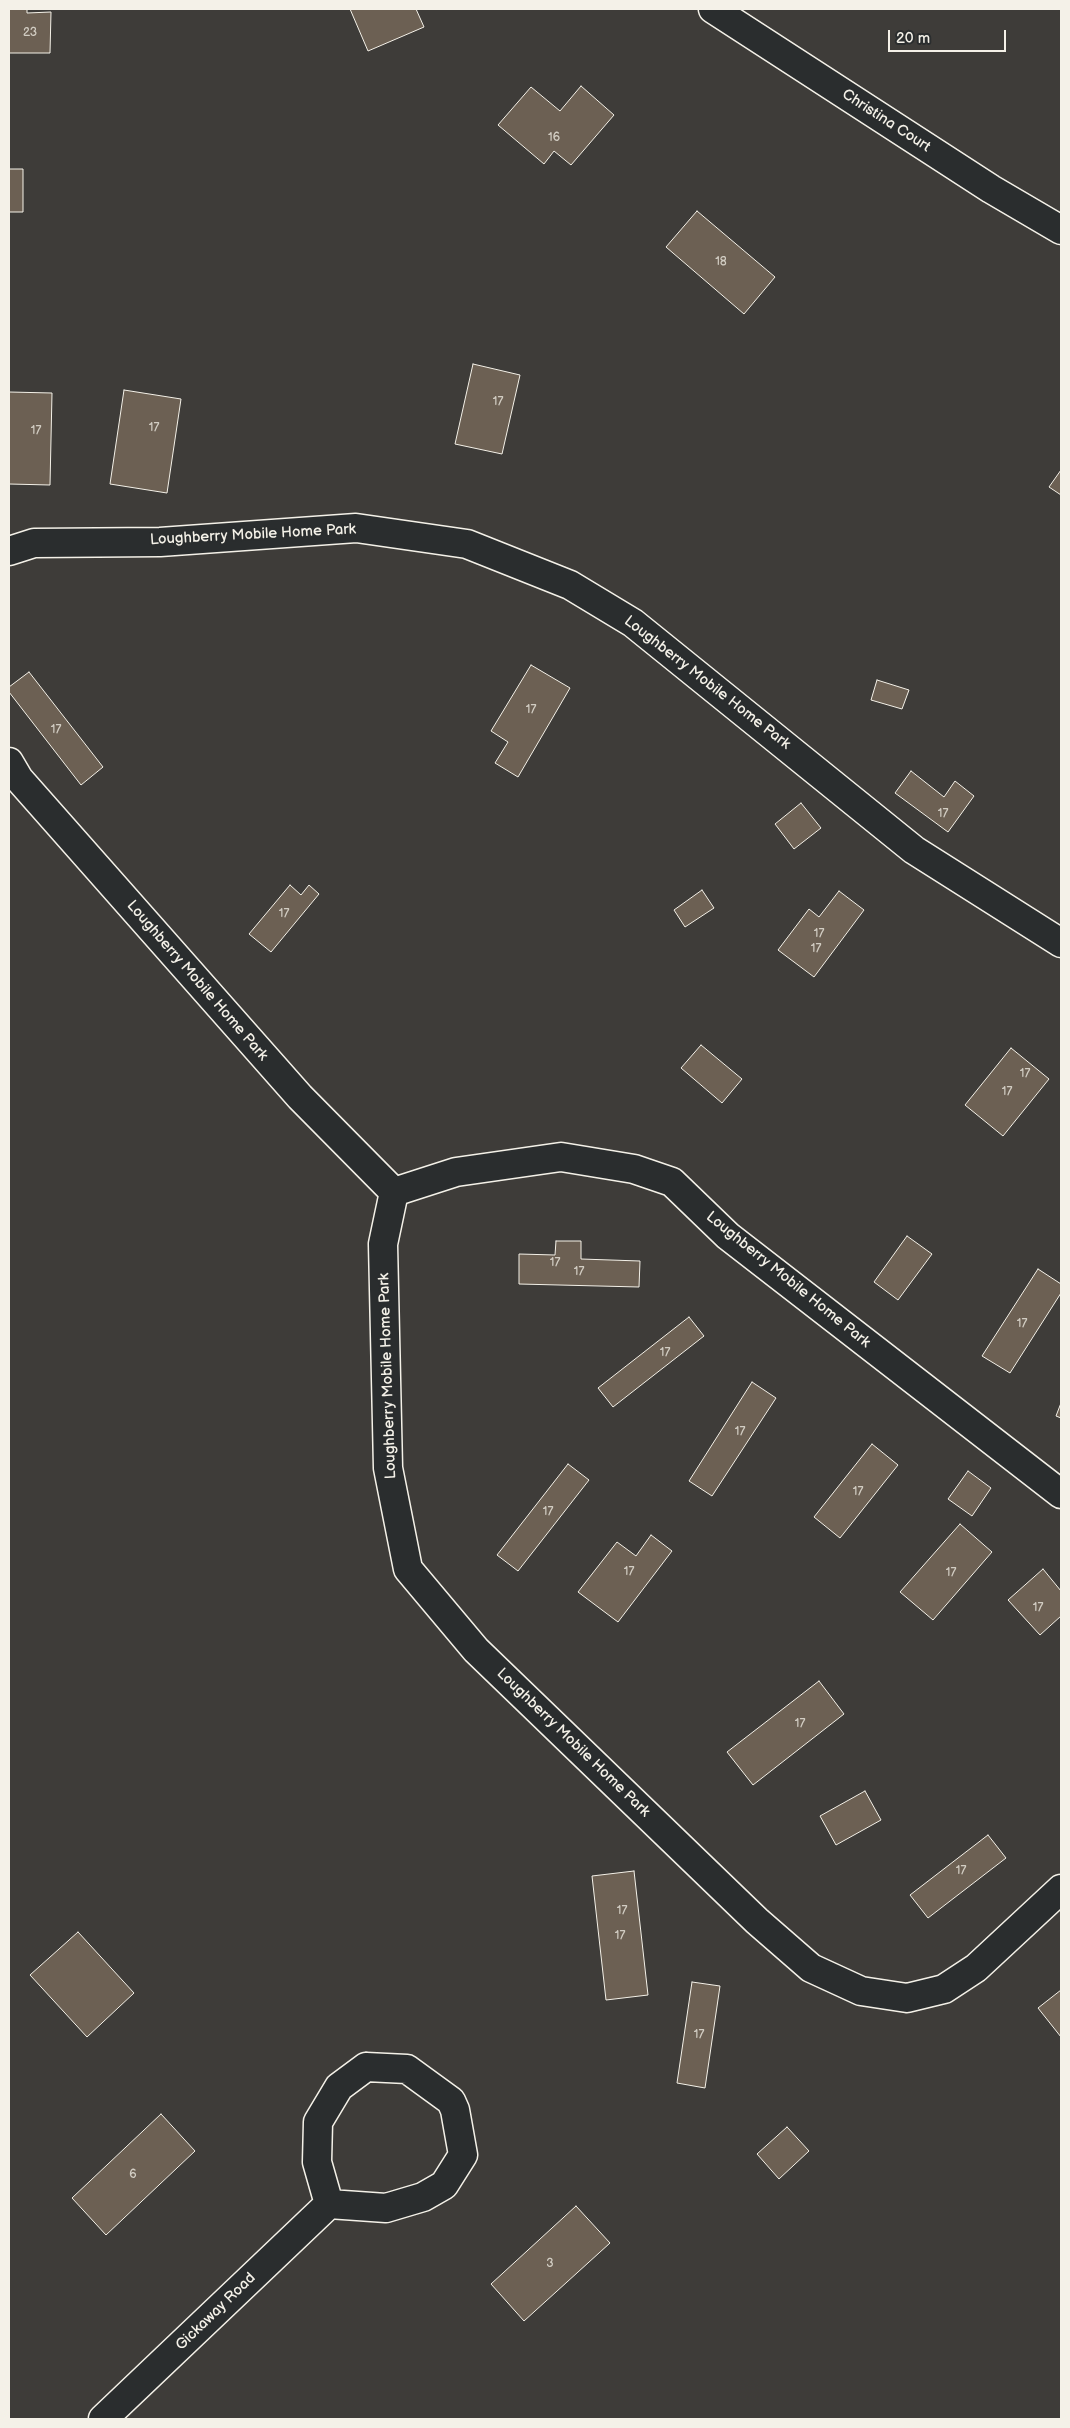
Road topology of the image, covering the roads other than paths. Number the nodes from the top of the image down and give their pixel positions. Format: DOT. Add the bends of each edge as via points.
graph roads {
  1 [pos="713,9"];
  2 [pos="1061,230"];
  3 [pos="9,551"];
  4 [pos="9,762"];
  5 [pos="1061,944"];
  6 [pos="394,1192"];
  7 [pos="1061,1494"];
  8 [pos="1061,1890"];
  9 [pos="329,2204"];
  10 [pos="103,2419"];
  1 -- 2 [label="street, Christina Court" via="991,189"];
  3 -- 5 [label="street, Loughberry Mobile Home Park" via="34,543 160,542 356,528 467,544 570,585 633,623 914,850"];
  4 -- 6 [label="street, Loughberry Mobile Home Park" via="19,779 300,1097"];
  6 -- 7 [label="street, Loughberry Mobile Home Park" via="456,1172 561,1157 634,1169 672,1182 728,1236"];
  6 -- 8 [label="street, Loughberry Mobile Home Park" via="383,1244 388,1468 408,1569 476,1650 811,1968 861,1991 907,1998 944,1989 976,1968"];
  9 -- 9 [label="street" via="317,2162 318,2122 339,2087 366,2067 407,2068 451,2101 464,2155 444,2185 423,2197 386,2208"];
  9 -- 10 [label="street, Gickaway Road"];
}
